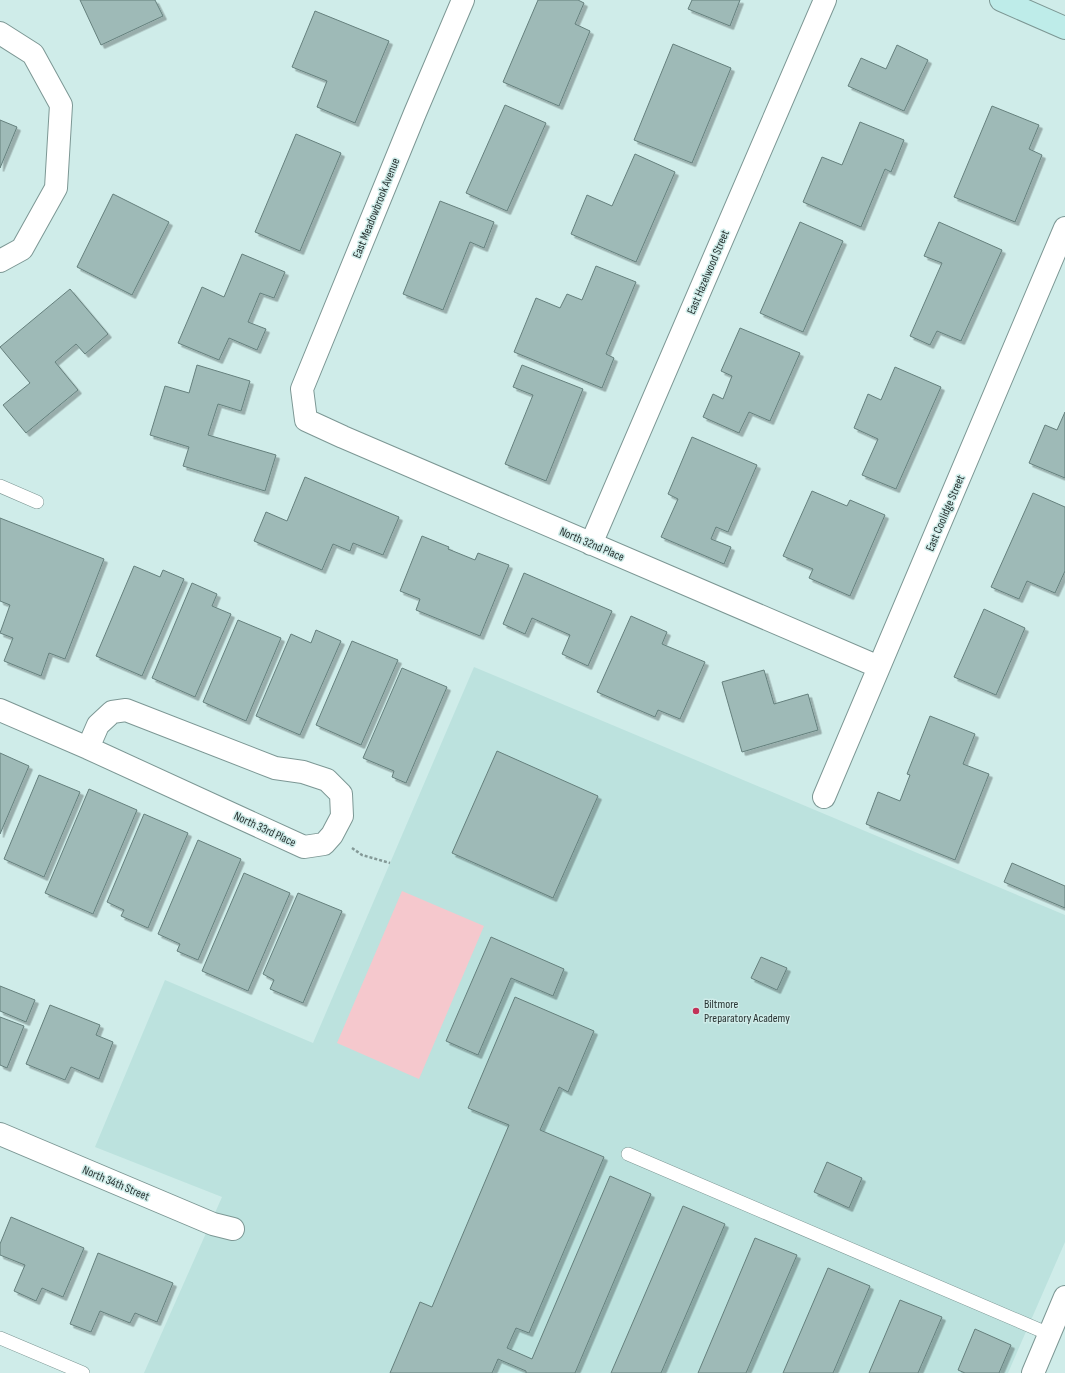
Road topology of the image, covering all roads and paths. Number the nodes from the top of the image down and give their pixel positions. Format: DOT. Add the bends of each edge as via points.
graph roads {
  1 [pos="463,0"];
  2 [pos="825,0"];
  3 [pos="1002,0"];
  4 [pos="1065,28"];
  5 [pos="0,33"];
  6 [pos="1065,228"];
  7 [pos="0,261"];
  8 [pos="306,420"];
  9 [pos="0,486"];
  10 [pos="37,502"];
  11 [pos="592,544"];
  12 [pos="879,667"];
  13 [pos="0,710"];
  14 [pos="88,748"];
  15 [pos="824,797"];
  16 [pos="332,835"];
  17 [pos="390,863"];
  18 [pos="0,1134"];
  19 [pos="628,1154"];
  20 [pos="233,1229"];
  21 [pos="1065,1300"];
  22 [pos="1049,1334"];
  23 [pos="0,1338"];
  24 [pos="83,1373"];
  25 [pos="1033,1373"];
  1 -- 8 [label="street, East Meadowbrook Avenue" via="302,389"];
  2 -- 11 [label="street, East Hazelwood Street"];
  3 -- 4 [label="main road"];
  5 -- 7 [label="street" via="33,54 61,105 56,188 22,249"];
  6 -- 12 [label="street, East Coolidge Street"];
  8 -- 11 [label="street, North 32nd Place"];
  9 -- 10 [label="lane"];
  11 -- 12 [label="street, North 32nd Place"];
  12 -- 15 [label="street, East Coolidge Street"];
  13 -- 14 [label="street, North 33rd Place"];
  14 -- 16 [label="street, North 33rd Place" via="304,847 324,844"];
  14 -- 16 [label="street, North 33rd Place" via="98,725 112,712 126,710 275,768 303,772 327,780 341,794 342,816"];
  16 -- 17 [label="path" via="362,855"];
  18 -- 20 [label="street, North 34th Street" via="212,1224"];
  19 -- 22 [label="lane"];
  21 -- 22 [label="street"];
  22 -- 25 [label="street"];
  23 -- 24 [label="lane"];
}
